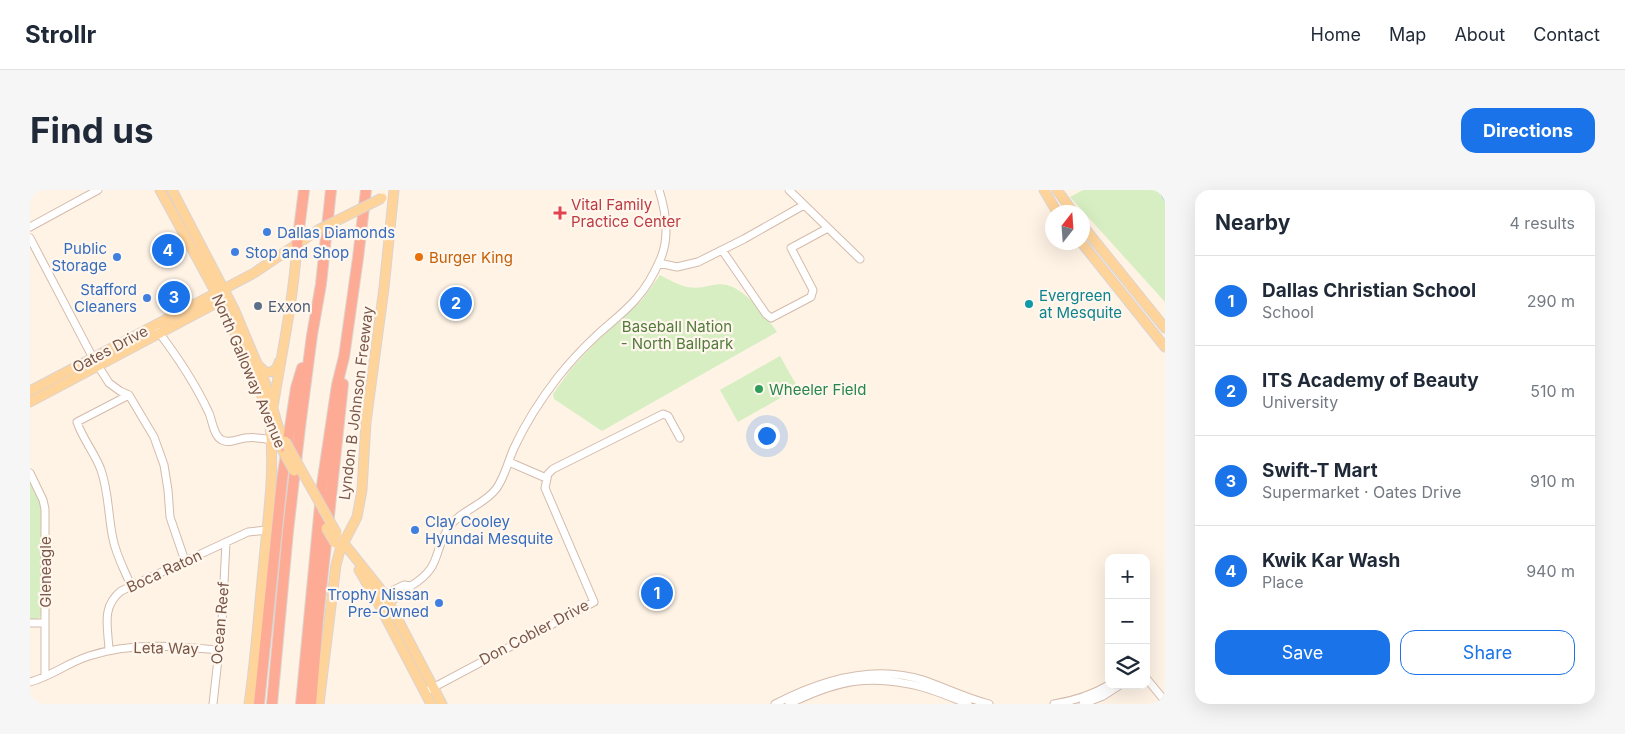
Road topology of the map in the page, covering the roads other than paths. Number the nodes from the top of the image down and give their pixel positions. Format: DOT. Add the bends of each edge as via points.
graph roads {
  1 [pos="98,190"];
  2 [pos="160,190"];
  3 [pos="172,190"];
  4 [pos="304,190"];
  5 [pos="331,190"];
  6 [pos="366,190"];
  7 [pos="659,190"];
  8 [pos="789,190"];
  9 [pos="1044,190"];
  10 [pos="1057,190"];
  11 [pos="396,191"];
  12 [pos="804,205"];
  13 [pos="1053,205"];
  14 [pos="1068,205"];
  15 [pos="180,217"];
  16 [pos="30,227"];
  17 [pos="828,228"];
  18 [pos="1090,234"];
  19 [pos="30,238"];
  20 [pos="297,245"];
  21 [pos="722,250"];
  22 [pos="1087,250"];
  23 [pos="860,259"];
  24 [pos="659,263"];
  25 [pos="1123,275"];
  26 [pos="1113,283"];
  27 [pos="222,296"];
  28 [pos="154,326"];
  29 [pos="1165,328"];
  30 [pos="160,334"];
  31 [pos="312,335"];
  32 [pos="1165,347"];
  33 [pos="283,352"];
  34 [pos="344,357"];
  35 [pos="93,358"];
  36 [pos="256,361"];
  37 [pos="98,366"];
  38 [pos="30,391"];
  39 [pos="129,395"];
  40 [pos="30,402"];
  41 [pos="273,409"];
  42 [pos="270,426"];
  43 [pos="680,438"];
  44 [pos="272,440"];
  45 [pos="286,450"];
  46 [pos="272,453"];
  47 [pos="508,462"];
  48 [pos="30,473"];
  49 [pos="546,478"];
  50 [pos="267,530"];
  51 [pos="226,542"];
  52 [pos="339,542"];
  53 [pos="350,558"];
  54 [pos="185,561"];
  55 [pos="336,564"];
  56 [pos="131,586"];
  57 [pos="382,601"];
  58 [pos="30,623"];
  59 [pos="45,623"];
  60 [pos="109,650"];
  61 [pos="218,650"];
  62 [pos="45,675"];
  63 [pos="30,682"];
  64 [pos="1150,683"];
  65 [pos="433,687"];
  66 [pos="1105,687"];
  67 [pos="1114,689"];
  68 [pos="425,692"];
  69 [pos="1165,701"];
  70 [pos="213,704"];
  71 [pos="249,704"];
  72 [pos="259,704"];
  73 [pos="272,704"];
  74 [pos="301,704"];
  75 [pos="311,704"];
  76 [pos="319,704"];
  77 [pos="431,704"];
  78 [pos="442,704"];
  79 [pos="775,704"];
  80 [pos="789,704"];
  81 [pos="968,704"];
  82 [pos="989,704"];
  83 [pos="1054,704"];
  84 [pos="1083,704"];
  1 -- 16 [label="street"];
  2 -- 15 [label="main road, North Galloway Avenue"];
  3 -- 15 [label="main road, North Galloway Avenue"];
  4 -- 20 [label="highway"];
  5 -- 31 [label="highway"];
  6 -- 34 [label="highway, Lyndon B Johnson Freeway"];
  7 -- 24 [label="street" via="665,207 666,238"];
  8 -- 12 [label="street"];
  9 -- 13 [label="main road"];
  10 -- 14 [label="main road"];
  11 -- 20 [label="main road, Oates Drive, bridge" via="318,230"];
  11 -- 52 [label="main road, Lyndon B Johnson Freeway" via="366,422 362,490 357,517"];
  12 -- 17 [label="street"];
  12 -- 21 [label="street"];
  15 -- 27 [label="main road, North Galloway Avenue"];
  17 -- 21 [label="street" via="791,248 813,290 811,297 771,318"];
  17 -- 23 [label="street"];
  18 -- 25 [label="main road"];
  19 -- 35 [label="street"];
  20 -- 27 [label="main road, Oates Drive"];
  20 -- 33 [label="main road" via="295,280"];
  21 -- 24 [label="street" via="698,262 677,267"];
  22 -- 26 [label="main road"];
  24 -- 47 [label="street" via="646,288 577,354 559,376 528,420"];
  25 -- 26 [label="main road"];
  25 -- 29 [label="main road"];
  26 -- 32 [label="main road"];
  27 -- 28 [label="main road, Oates Drive"];
  27 -- 30 [label="main road, Oates Drive"];
  27 -- 36 [label="main road, North Galloway Avenue" via="243,329"];
  27 -- 42 [label="main road, North Galloway Avenue" via="255,377"];
  28 -- 30 [label="street"];
  28 -- 35 [label="main road, Oates Drive"];
  30 -- 37 [label="main road, Oates Drive"];
  30 -- 44 [label="street" via="188,373 218,437 223,441 245,438"];
  31 -- 72 [label="highway" via="296,388 282,480"];
  31 -- 73 [label="highway" via="289,521"];
  33 -- 36 [label="main road" via="276,370 271,373 265,372"];
  33 -- 41 [label="main road"];
  34 -- 74 [label="highway, Lyndon B Johnson Freeway" via="322,486"];
  34 -- 75 [label="highway"];
  35 -- 37 [label="street"];
  35 -- 38 [label="main road, Oates Drive"];
  36 -- 41 [label="main road, North Galloway Avenue"];
  37 -- 39 [label="street" via="109,382"];
  37 -- 40 [label="main road, Oates Drive"];
  39 -- 54 [label="street" via="154,437 164,465 170,517"];
  39 -- 56 [label="street" via="77,422 101,470 113,542"];
  41 -- 42 [label="main road"];
  41 -- 45 [label="main road, North Galloway Avenue"];
  42 -- 44 [label="main road"];
  42 -- 45 [label="main road, North Galloway Avenue"];
  43 -- 49 [label="street" via="668,416 663,414 553,469"];
  44 -- 46 [label="main road"];
  45 -- 46 [label="main road" via="275,449"];
  45 -- 52 [label="main road, North Galloway Avenue, bridge"];
  46 -- 50 [label="main road"];
  47 -- 49 [label="street"];
  47 -- 57 [label="street" via="495,491 450,526 432,568 408,591"];
  48 -- 59 [label="street, Gleneagle" via="45,509"];
  49 -- 65 [label="street, Don Cobler Drive" via="548,496 594,602"];
  50 -- 51 [label="street, Boca Raton" via="248,532"];
  50 -- 71 [label="main road"];
  51 -- 54 [label="street, Boca Raton"];
  51 -- 61 [label="street, Ocean Reef"];
  52 -- 53 [label="main road, North Galloway Avenue"];
  52 -- 55 [label="main road, Lyndon B Johnson Freeway"];
  52 -- 57 [label="main road, North Galloway Avenue"];
  53 -- 55 [label="main road"];
  53 -- 57 [label="main road, North Galloway Avenue"];
  54 -- 56 [label="street, Boca Raton"];
  55 -- 76 [label="main road, Lyndon B Johnson Freeway"];
  56 -- 60 [label="street, Boca Raton" via="113,597 109,606"];
  57 -- 65 [label="main road, North Galloway Avenue"];
  57 -- 68 [label="main road, North Galloway Avenue"];
  58 -- 59 [label="street"];
  59 -- 62 [label="street, Gleneagle"];
  60 -- 61 [label="street, Leta Way" via="154,645"];
  60 -- 62 [label="street, Leta Way"];
  61 -- 70 [label="street, Ocean Reef"];
  62 -- 63 [label="street, Leta Way"];
  64 -- 69 [label="street"];
  65 -- 68 [label="street, Don Cobler Drive"];
  65 -- 78 [label="main road, North Galloway Avenue"];
  66 -- 83 [label="street"];
  67 -- 84 [label="street"];
  68 -- 77 [label="main road, North Galloway Avenue"];
  79 -- 82 [label="street" via="806,688 835,679 878,673 922,680"];
  80 -- 81 [label="street" via="827,687 878,679 921,687"];
}
